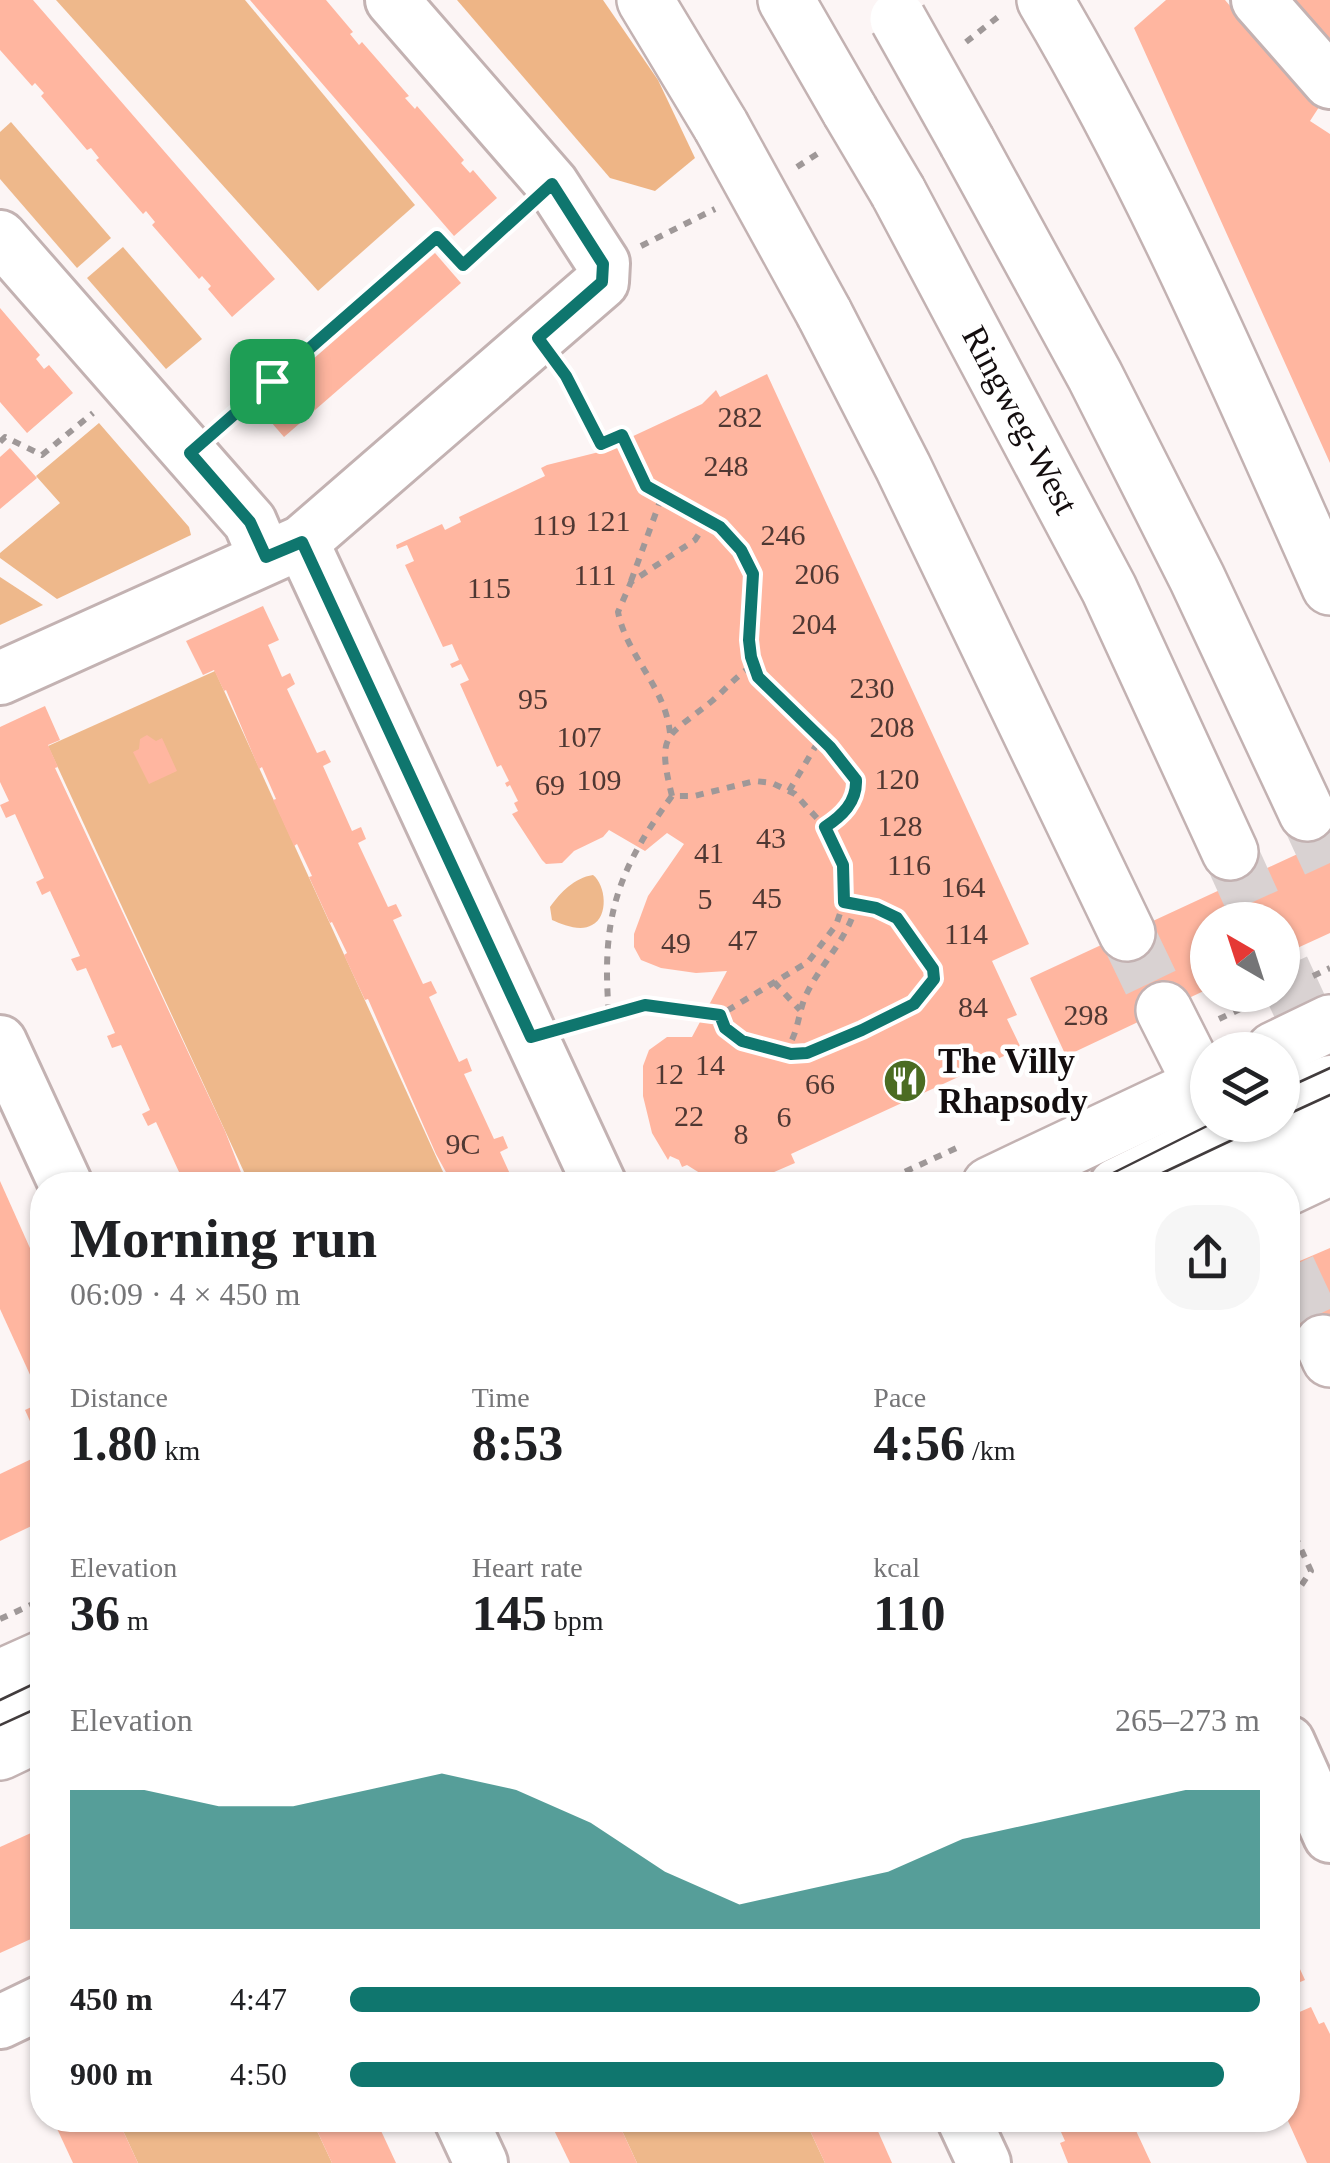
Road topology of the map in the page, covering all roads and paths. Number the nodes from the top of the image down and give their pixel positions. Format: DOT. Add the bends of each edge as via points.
graph roads {
  1 [pos="392,0"];
  2 [pos="645,0"];
  3 [pos="786,0"];
  4 [pos="1046,0"];
  5 [pos="1258,0"];
  6 [pos="892,9"];
  7 [pos="1330,82"];
  8 [pos="552,184"];
  9 [pos="0,238"];
  10 [pos="538,338"];
  11 [pos="129,384"];
  12 [pos="0,442"];
  13 [pos="190,453"];
  14 [pos="662,496"];
  15 [pos="708,520"];
  16 [pos="284,550"];
  17 [pos="631,582"];
  18 [pos="1330,587"];
  19 [pos="754,665"];
  20 [pos="0,678"];
  21 [pos="670,733"];
  22 [pos="821,737"];
  23 [pos="789,791"];
  24 [pos="672,796"];
  25 [pos="1307,813"];
  26 [pos="825,827"];
  27 [pos="1230,852"];
  28 [pos="844,902"];
  29 [pos="856,904"];
  30 [pos="1127,933"];
  31 [pos="774,982"];
  32 [pos="800,1010"];
  33 [pos="1207,1012"];
  34 [pos="608,1015"];
  35 [pos="720,1015"];
  36 [pos="1184,1018"];
  37 [pos="1330,1023"];
  38 [pos="1190,1034"];
  39 [pos="531,1037"];
  40 [pos="1300,1037"];
  41 [pos="0,1042"];
  42 [pos="782,1052"];
  43 [pos="1330,1082"];
  44 [pos="1300,1096"];
  45 [pos="1330,1128"];
  46 [pos="1300,1131"];
  47 [pos="1204,1142"];
  48 [pos="1217,1142"];
  49 [pos="1246,1142"];
  50 [pos="1330,1167"];
  51 [pos="60,1172"];
  52 [pos="594,1172"];
  53 [pos="1055,1172"];
  54 [pos="1147,1172"];
  55 [pos="1300,1547"];
  56 [pos="1300,1587"];
  57 [pos="30,1605"];
  58 [pos="0,1619"];
  59 [pos="30,1664"];
  60 [pos="0,1678"];
  61 [pos="30,1697"];
  62 [pos="0,1711"];
  63 [pos="30,1738"];
  64 [pos="0,1752"];
  65 [pos="1300,1769"];
  66 [pos="1330,1836"];
  67 [pos="30,2008"];
  68 [pos="0,2022"];
  69 [pos="466,2132"];
  70 [pos="970,2132"];
  71 [pos="480,2163"];
  72 [pos="984,2163"];
  1 -- 8 [label="street"];
  2 -- 30 [label="main road, bridge" via="824,313"];
  3 -- 27 [label="main road, Ringweg-West, bridge" via="898,192 1109,589"];
  4 -- 18 [label="main road" via="1182,257"];
  5 -- 7 [label="street"];
  6 -- 25 [label="main road, bridge" via="1104,393"];
  8 -- 10 [label="street" via="603,264 602,282"];
  8 -- 13 [label="path" via="463,265 437,237"];
  9 -- 11 [label="street"];
  10 -- 14 [label="path" via="601,444 622,435 646,486"];
  10 -- 16 [label="street"];
  11 -- 12 [label="path" via="42,455 5,437"];
  11 -- 13 [label="street"];
  13 -- 16 [label="street"];
  14 -- 15 [label="path"];
  14 -- 17 [label="path"];
  15 -- 17 [label="path" via="694,540"];
  15 -- 19 [label="path" via="733,540 753,574"];
  16 -- 20 [label="street"];
  16 -- 39 [label="street"];
  17 -- 21 [label="path" via="618,612 621,628 663,698"];
  19 -- 21 [label="path"];
  19 -- 22 [label="path" via="768,689"];
  21 -- 24 [label="path" via="664,767"];
  22 -- 23 [label="path"];
  22 -- 26 [label="path" via="851,772 856,789 848,808"];
  23 -- 24 [label="path" via="755,781"];
  23 -- 26 [label="path"];
  24 -- 34 [label="path" via="637,844 614,899 606,941"];
  26 -- 28 [label="path" via="843,865"];
  28 -- 29 [label="path"];
  28 -- 31 [label="path" via="814,957"];
  29 -- 32 [label="path" via="848,931 816,974"];
  29 -- 42 [label="path" via="897,918 934,979 914,1004 879,1022 807,1053"];
  31 -- 32 [label="path"];
  31 -- 35 [label="path"];
  32 -- 42 [label="path"];
  33 -- 36 [label="path"];
  34 -- 35 [label="path" via="645,1005"];
  34 -- 39 [label="path"];
  35 -- 42 [label="path" via="742,1041"];
  36 -- 38 [label="main road"];
  37 -- 40 [label="main road"];
  39 -- 52 [label="street"];
  41 -- 51 [label="street"];
  43 -- 44 [label="street"];
  45 -- 46 [label="main road"];
  47 -- 53 [label="main road"];
  48 -- 54 [label="street"];
  49 -- 50 [label="main road"];
  55 -- 56 [label="path" via="1311,1571"];
  57 -- 58 [label="path"];
  59 -- 60 [label="main road"];
  61 -- 62 [label="street"];
  63 -- 64 [label="main road"];
  65 -- 66 [label="street"];
  67 -- 68 [label="street"];
  69 -- 71 [label="street"];
  70 -- 72 [label="street"];
}
